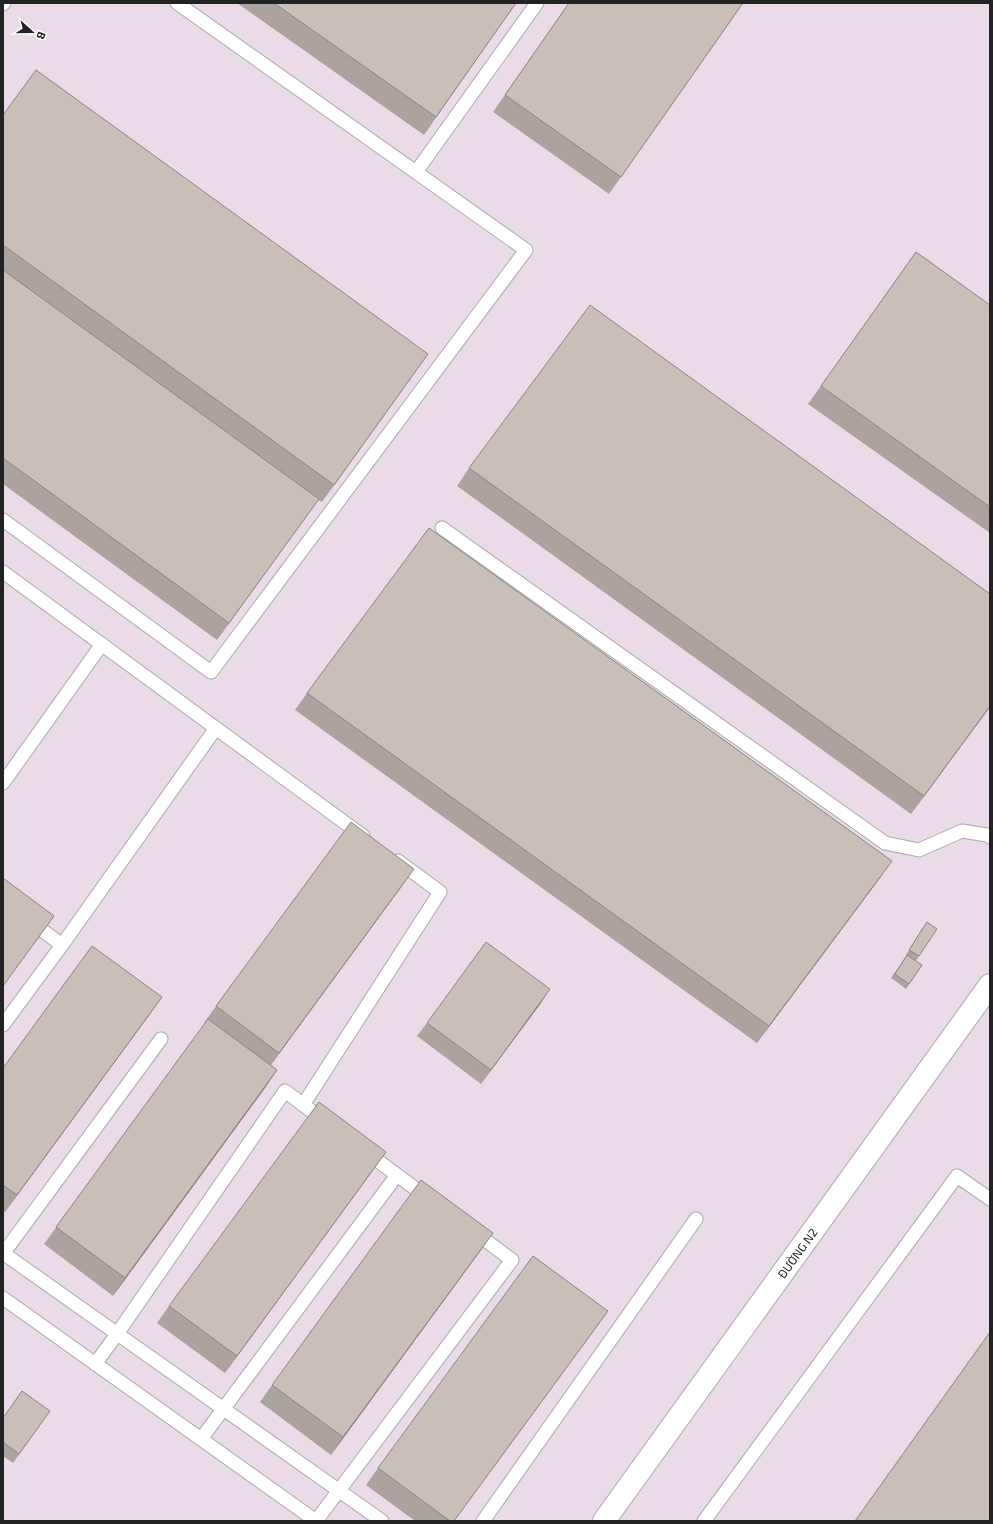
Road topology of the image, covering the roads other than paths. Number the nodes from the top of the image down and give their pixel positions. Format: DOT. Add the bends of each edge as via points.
graph roads {
  1 [pos="176,3"];
  2 [pos="537,3"];
  3 [pos="416,172"];
  4 [pos="3,520"];
  5 [pos="442,528"];
  6 [pos="3,572"];
  7 [pos="102,644"];
  8 [pos="216,728"];
  9 [pos="3,782"];
  10 [pos="990,838"];
  11 [pos="376,845"];
  12 [pos="389,855"];
  13 [pos="3,901"];
  14 [pos="62,945"];
  15 [pos="990,985"];
  16 [pos="3,1025"];
  17 [pos="160,1039"];
  18 [pos="303,1105"];
  19 [pos="334,1128"];
  20 [pos="353,1142"];
  21 [pos="397,1175"];
  22 [pos="990,1200"];
  23 [pos="436,1204"];
  24 [pos="696,1219"];
  25 [pos="461,1222"];
  26 [pos="3,1254"];
  27 [pos="3,1298"];
  28 [pos="118,1334"];
  29 [pos="95,1364"];
  30 [pos="224,1410"];
  31 [pos="201,1440"];
  32 [pos="339,1491"];
  33 [pos="316,1521"];
  34 [pos="382,1521"];
  35 [pos="483,1521"];
  36 [pos="604,1521"];
  37 [pos="704,1521"];
  1 -- 3 [label="lane"];
  2 -- 3 [label="lane"];
  3 -- 4 [label="lane" via="526,250 211,672"];
  5 -- 10 [label="lane" via="885,843 919,850 962,831 987,835"];
  6 -- 7 [label="lane"];
  7 -- 8 [label="lane"];
  7 -- 9 [label="lane"];
  8 -- 11 [label="lane"];
  8 -- 14 [label="lane"];
  12 -- 18 [label="lane" via="440,892"];
  13 -- 14 [label="lane"];
  14 -- 16 [label="lane"];
  15 -- 36 [label="street, ĐƯỜNG N2"];
  17 -- 26 [label="lane"];
  18 -- 19 [label="lane"];
  18 -- 28 [label="lane" via="285,1092"];
  20 -- 21 [label="lane"];
  21 -- 23 [label="lane"];
  21 -- 30 [label="lane"];
  22 -- 37 [label="lane" via="956,1176"];
  24 -- 35 [label="lane"];
  25 -- 32 [label="lane" via="512,1260"];
  26 -- 28 [label="lane"];
  27 -- 29 [label="lane"];
  28 -- 29 [label="lane"];
  28 -- 30 [label="lane"];
  29 -- 31 [label="lane"];
  30 -- 31 [label="lane"];
  30 -- 32 [label="lane"];
  31 -- 33 [label="lane"];
  32 -- 33 [label="lane"];
  32 -- 34 [label="lane"];
}
